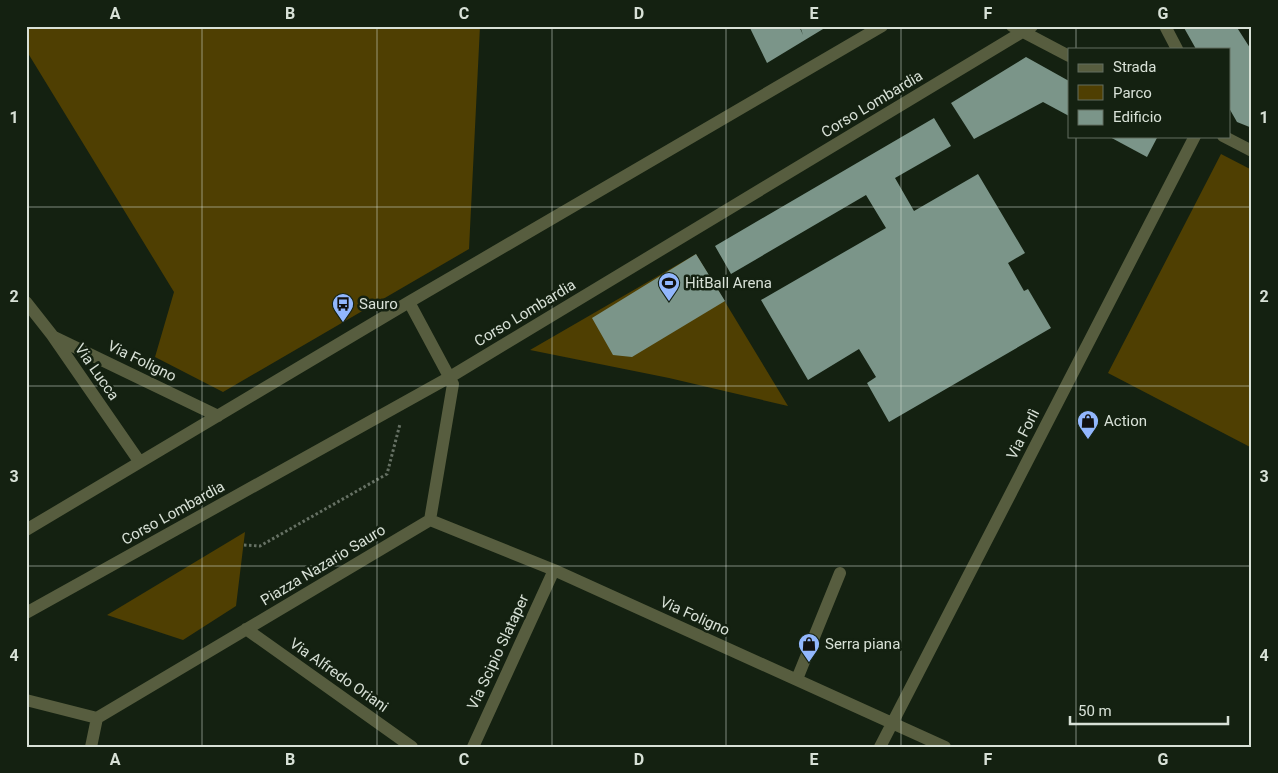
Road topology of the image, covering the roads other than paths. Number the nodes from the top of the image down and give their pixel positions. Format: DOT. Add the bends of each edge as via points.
graph roads {
  1 [pos="882,26"];
  2 [pos="1165,26"];
  3 [pos="1022,28"];
  4 [pos="1176,48"];
  5 [pos="1068,55"];
  6 [pos="1194,138"];
  7 [pos="1226,138"];
  8 [pos="1252,151"];
  9 [pos="26,302"];
  10 [pos="409,302"];
  11 [pos="52,336"];
  12 [pos="450,377"];
  13 [pos="218,416"];
  14 [pos="139,461"];
  15 [pos="430,520"];
  16 [pos="26,530"];
  17 [pos="554,570"];
  18 [pos="840,573"];
  19 [pos="26,613"];
  20 [pos="246,629"];
  21 [pos="797,679"];
  22 [pos="26,700"];
  23 [pos="97,718"];
  24 [pos="892,722"];
  25 [pos="91,747"];
  26 [pos="412,747"];
  27 [pos="473,747"];
  28 [pos="880,747"];
  29 [pos="945,747"];
  1 -- 10 [label="street"];
  2 -- 4 [label="street"];
  3 -- 5 [label="street"];
  3 -- 12 [label="street, Corso Lombardia"];
  6 -- 24 [label="street, Via Forlì"];
  7 -- 8 [label="street"];
  9 -- 11 [label="street, Via Lucca"];
  10 -- 12 [label="street"];
  10 -- 13 [label="street"];
  11 -- 13 [label="street, Via Foligno"];
  11 -- 14 [label="street, Via Lucca"];
  12 -- 15 [label="street" via="453,384"];
  12 -- 19 [label="street, Corso Lombardia"];
  13 -- 14 [label="street"];
  14 -- 16 [label="street"];
  15 -- 17 [label="street, Via Foligno"];
  15 -- 20 [label="street, Piazza Nazario Sauro"];
  17 -- 21 [label="street, Via Foligno"];
  17 -- 27 [label="street, Via Scipio Slataper"];
  18 -- 21 [label="street"];
  20 -- 23 [label="street, Piazza Nazario Sauro"];
  20 -- 26 [label="street, Via Alfredo Oriani"];
  21 -- 24 [label="street, Via Foligno"];
  22 -- 23 [label="street"];
  23 -- 25 [label="street"];
  24 -- 28 [label="street, Via Forlì"];
  24 -- 29 [label="street, Via Foligno"];
}
